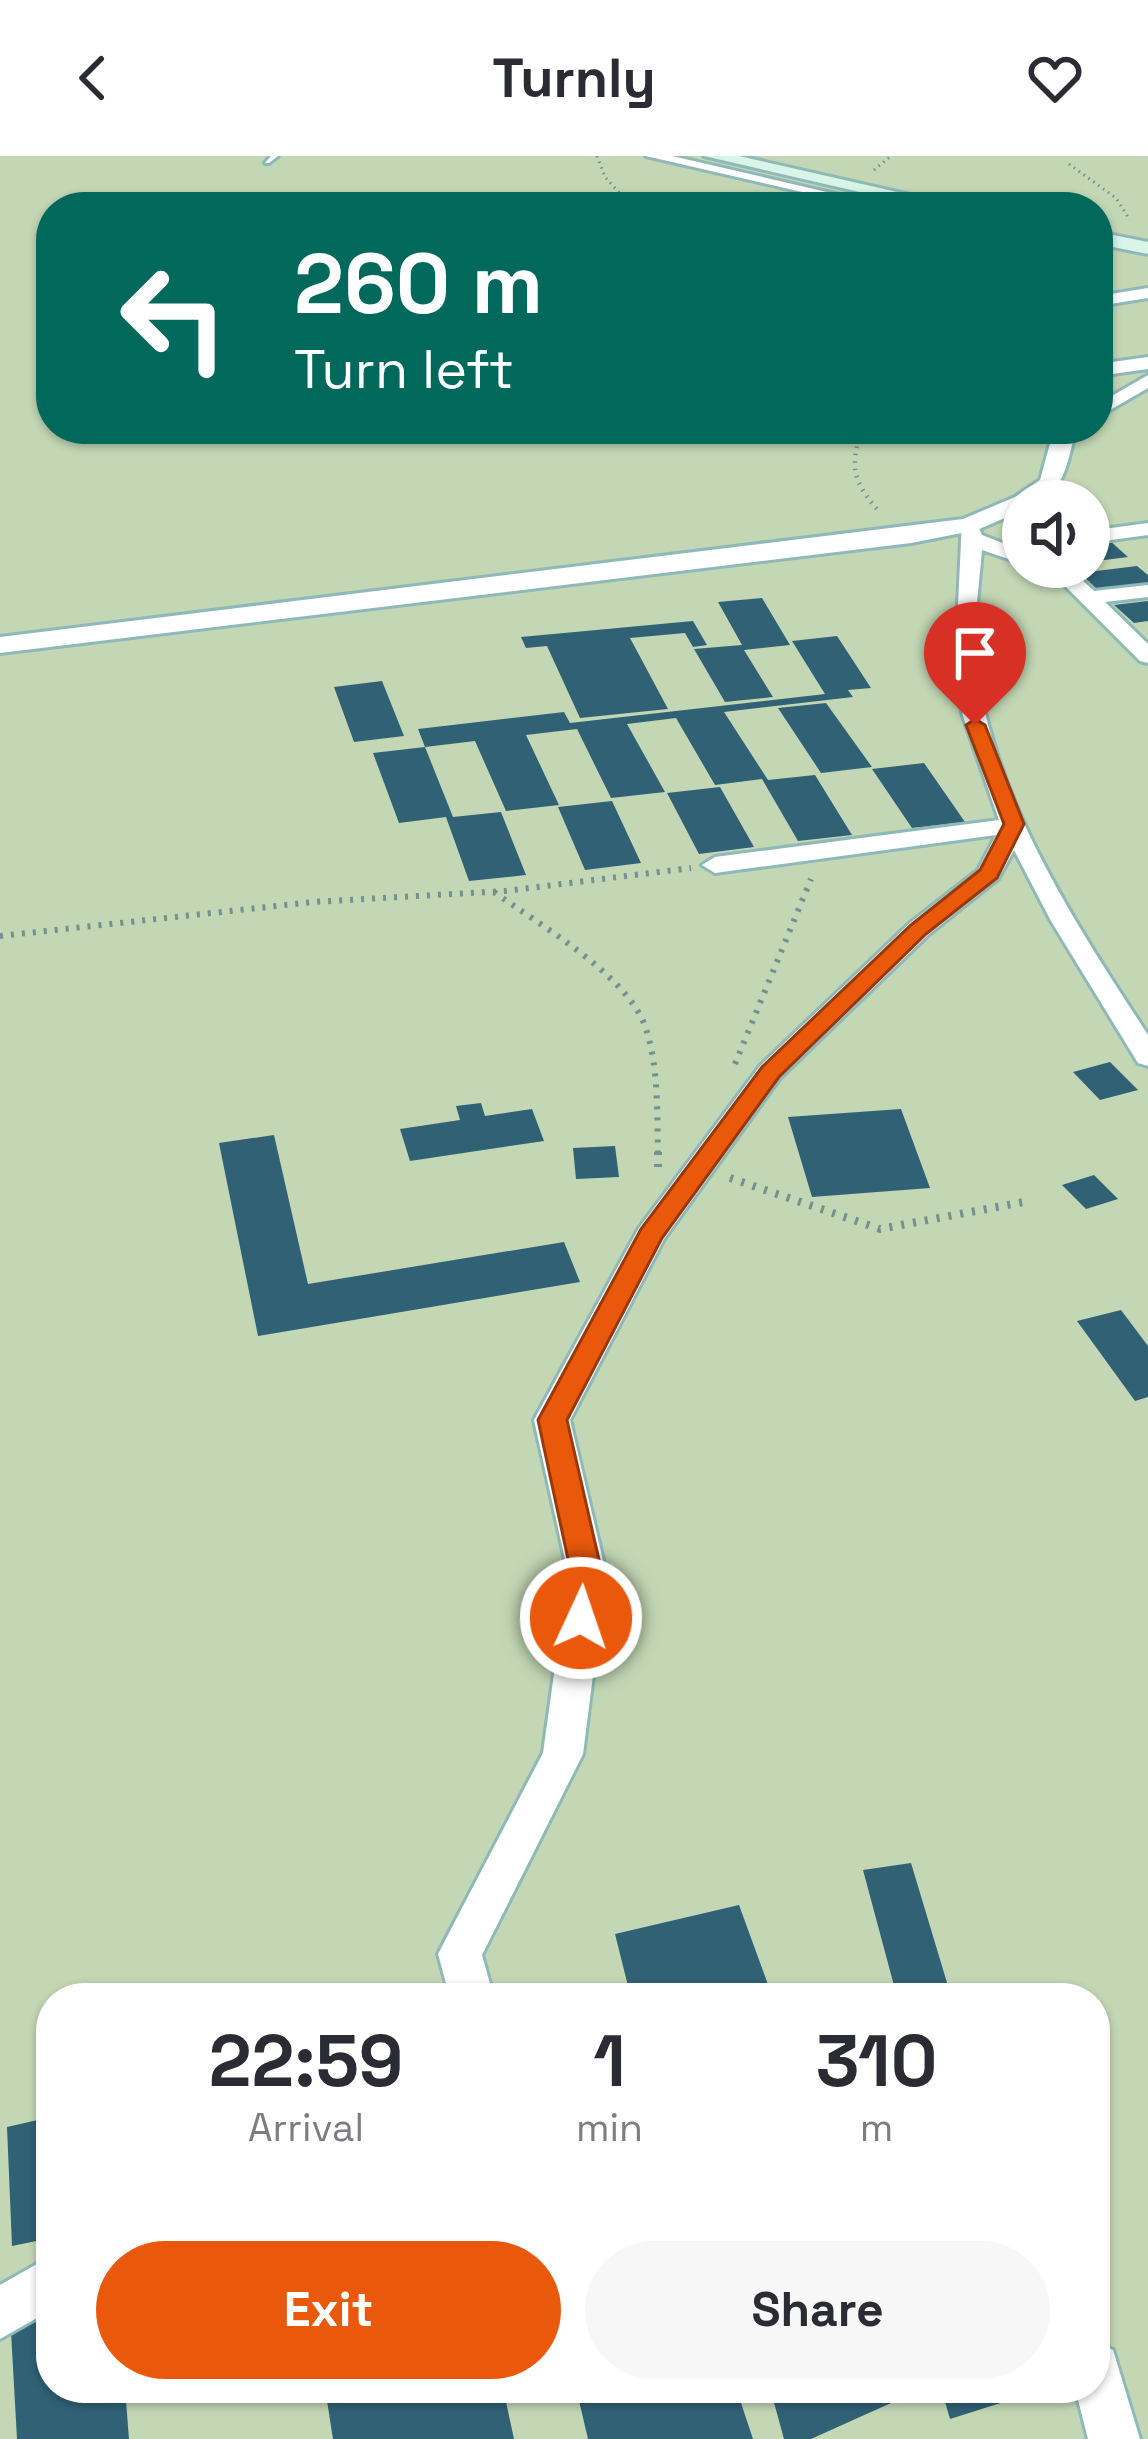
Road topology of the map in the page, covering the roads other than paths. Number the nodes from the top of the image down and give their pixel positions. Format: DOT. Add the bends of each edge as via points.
graph roads {
  1 [pos="653,156"];
  2 [pos="713,156"];
  3 [pos="831,192"];
  4 [pos="841,192"];
  5 [pos="1113,241"];
  6 [pos="1148,248"];
  7 [pos="1148,293"];
  8 [pos="1113,299"];
  9 [pos="1148,363"];
  10 [pos="1113,368"];
  11 [pos="1148,380"];
  12 [pos="1113,392"];
  13 [pos="1120,394"];
  14 [pos="1113,400"];
  15 [pos="1148,407"];
  16 [pos="1064,444"];
  17 [pos="1051,480"];
  18 [pos="1002,514"];
  19 [pos="1148,530"];
  20 [pos="971,532"];
  21 [pos="1110,535"];
  22 [pos="1002,545"];
  23 [pos="1078,588"];
  24 [pos="1148,590"];
  25 [pos="1088,598"];
  26 [pos="0,645"];
  27 [pos="1148,656"];
  28 [pos="1014,824"];
  29 [pos="715,865"];
  30 [pos="1148,1057"];
  31 [pos="468,1983"];
  32 [pos="36,2291"];
  33 [pos="0,2314"];
  34 [pos="1104,2403"];
  35 [pos="1114,2439"];
  1 -- 3 [label="street"];
  2 -- 4 [label="main road"];
  5 -- 6 [label="main road"];
  7 -- 8 [label="street"];
  9 -- 10 [label="street"];
  11 -- 13 [label="street"];
  12 -- 13 [label="street"];
  13 -- 14 [label="street"];
  13 -- 15 [label="street"];
  16 -- 17 [label="street"];
  18 -- 20 [label="street"];
  19 -- 21 [label="street"];
  20 -- 22 [label="street"];
  20 -- 26 [label="street"];
  20 -- 28 [label="street" via="965,665 975,725"];
  23 -- 25 [label="street"];
  24 -- 25 [label="street"];
  25 -- 27 [label="street"];
  28 -- 29 [label="street"];
  28 -- 30 [label="street"];
  28 -- 31 [label="street" via="989,874 919,929 770,1072 660,1222 552,1420 587,1573 563,1754 460,1954"];
  32 -- 33 [label="street"];
  34 -- 35 [label="street"];
}
